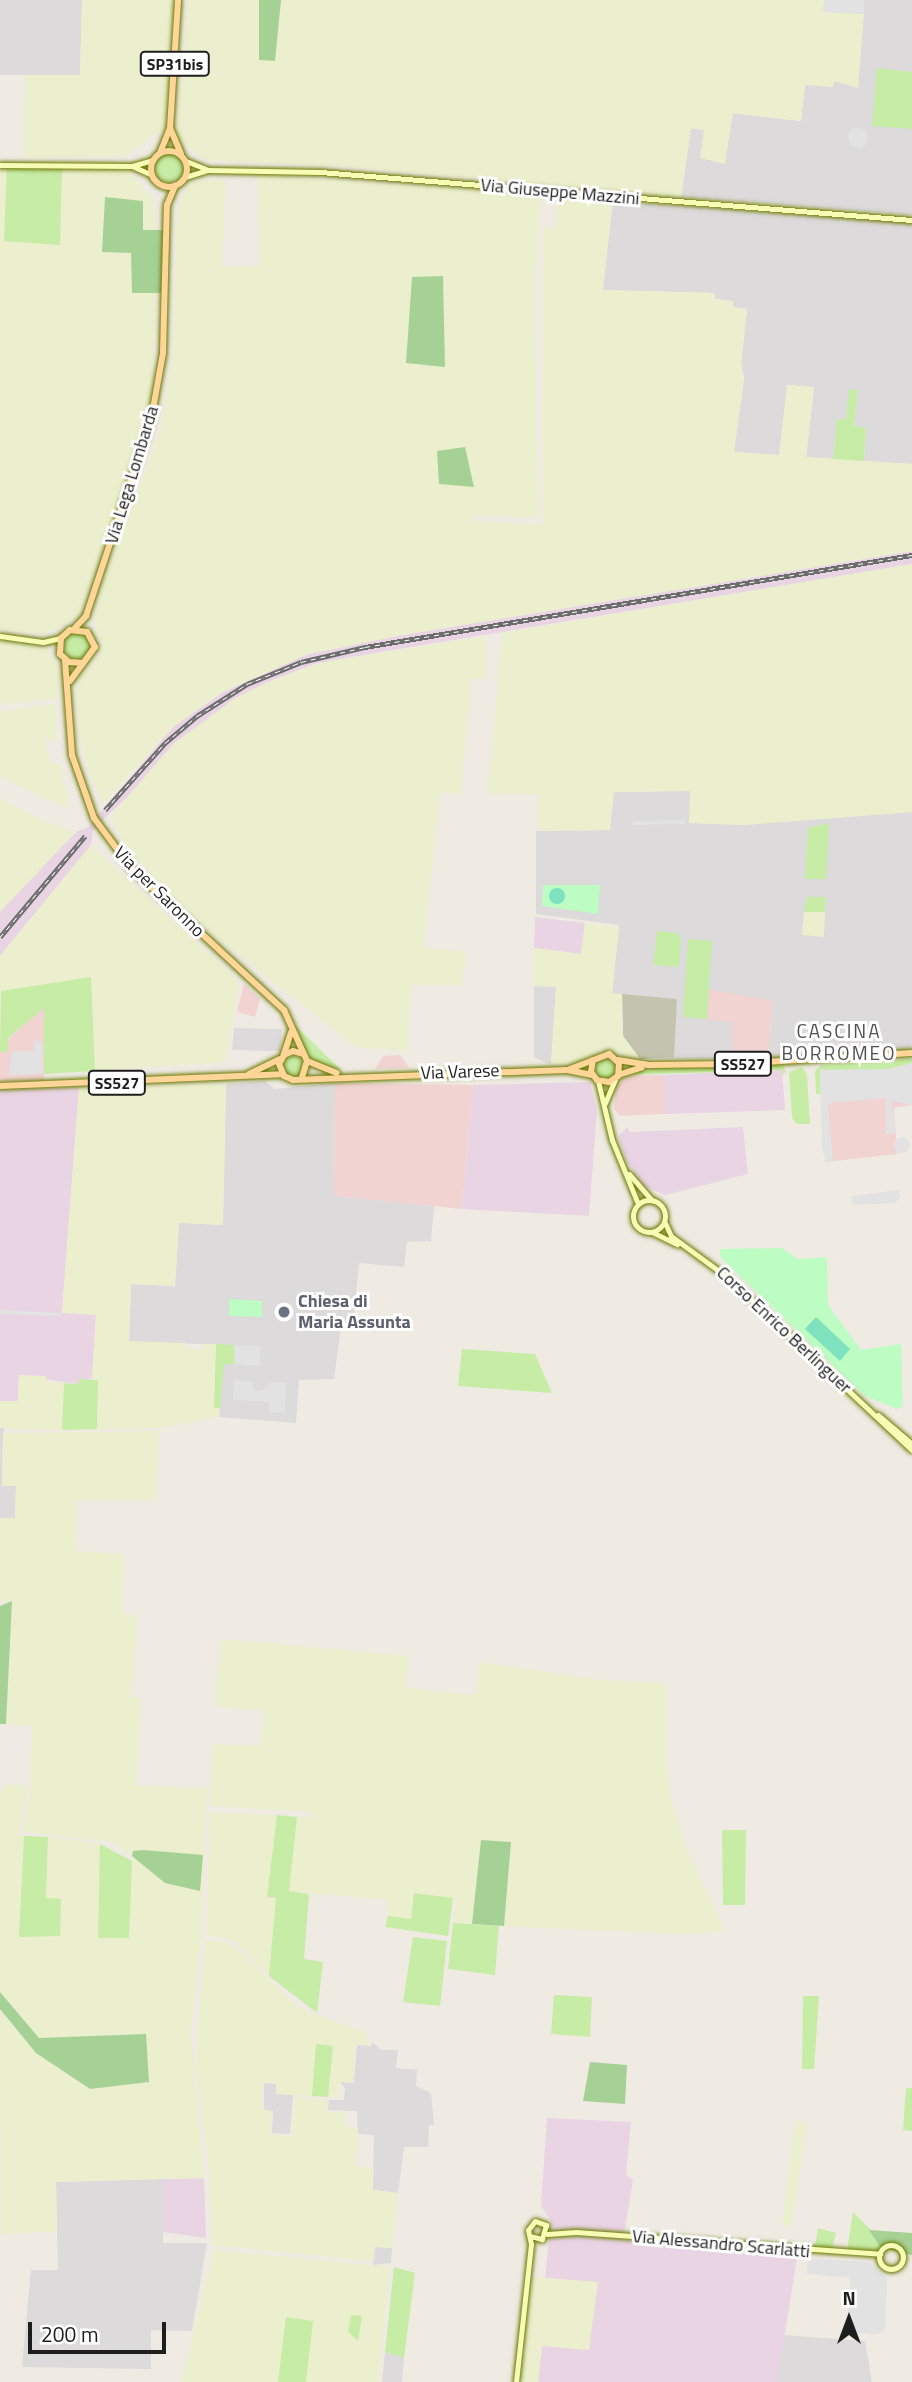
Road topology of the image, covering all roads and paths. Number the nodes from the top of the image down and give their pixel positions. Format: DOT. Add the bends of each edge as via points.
graph roads {
  1 [pos="178,0"];
  2 [pos="170,128"];
  3 [pos="160,153"];
  4 [pos="184,158"];
  5 [pos="153,160"];
  6 [pos="0,165"];
  7 [pos="132,166"];
  8 [pos="208,170"];
  9 [pos="152,175"];
  10 [pos="185,177"];
  11 [pos="161,185"];
  12 [pos="175,186"];
  13 [pos="167,205"];
  14 [pos="912,220"];
  15 [pos="86,616"];
  16 [pos="74,629"];
  17 [pos="90,635"];
  18 [pos="0,636"];
  19 [pos="61,638"];
  20 [pos="43,642"];
  21 [pos="63,657"];
  22 [pos="83,663"];
  23 [pos="68,687"];
  24 [pos="292,1030"];
  25 [pos="911,1054"];
  26 [pos="283,1056"];
  27 [pos="305,1058"];
  28 [pos="593,1060"];
  29 [pos="618,1060"];
  30 [pos="648,1065"];
  31 [pos="567,1070"];
  32 [pos="282,1074"];
  33 [pos="353,1075"];
  34 [pos="592,1075"];
  35 [pos="303,1077"];
  36 [pos="617,1077"];
  37 [pos="234,1079"];
  38 [pos="598,1081"];
  39 [pos="0,1086"];
  40 [pos="604,1106"];
  41 [pos="622,1166"];
  42 [pos="652,1200"];
  43 [pos="638,1203"];
  44 [pos="664,1223"];
  45 [pos="652,1232"];
  46 [pos="707,1261"];
  47 [pos="859,1401"];
  48 [pos="912,1444"];
  49 [pos="912,1450"];
  50 [pos="546,2225"];
  51 [pos="576,2232"];
  52 [pos="530,2236"];
  53 [pos="544,2237"];
  54 [pos="529,2256"];
  55 [pos="880,2257"];
  56 [pos="902,2258"];
  57 [pos="912,2258"];
  58 [pos="516,2382"];
  1 -- 2 [label="main road, SP31bis"];
  2 -- 3 [label="main road, SP31bis"];
  2 -- 4 [label="main road, SP31bis"];
  3 -- 4 [label="main road" via="171,151"];
  3 -- 5 [label="main road"];
  4 -- 8 [label="street, Via Giuseppe Mazzini"];
  4 -- 10 [label="main road"];
  5 -- 7 [label="street"];
  5 -- 9 [label="main road"];
  6 -- 7 [label="street"];
  7 -- 9 [label="street"];
  8 -- 10 [label="street, Via Giuseppe Mazzini"];
  8 -- 14 [label="street, Via Giuseppe Mazzini" via="320,172"];
  9 -- 11 [label="main road"];
  10 -- 12 [label="main road"];
  11 -- 12 [label="main road"];
  11 -- 13 [label="main road, Via Lega Lombarda"];
  12 -- 13 [label="main road, Via Lega Lombarda"];
  13 -- 15 [label="main road, Via Lega Lombarda" via="163,353 152,420"];
  15 -- 16 [label="main road, Via Lega Lombarda"];
  15 -- 17 [label="main road"];
  16 -- 17 [label="main road"];
  16 -- 19 [label="main road"];
  17 -- 22 [label="main road" via="93,653"];
  18 -- 20 [label="street"];
  19 -- 20 [label="street"];
  19 -- 21 [label="main road"];
  20 -- 21 [label="street"];
  21 -- 22 [label="main road"];
  21 -- 23 [label="main road, Via per Saronno"];
  22 -- 23 [label="main road"];
  23 -- 24 [label="main road, Via per Saronno" via="75,768 103,832 162,899 284,1010"];
  24 -- 26 [label="main road"];
  24 -- 27 [label="main road, Via per Saronno"];
  25 -- 30 [label="main road, SS527"];
  26 -- 27 [label="main road, SS527" via="293,1051"];
  26 -- 32 [label="main road"];
  26 -- 37 [label="main road, SS527"];
  27 -- 33 [label="main road, Via Varese / SS527" via="320,1069"];
  27 -- 35 [label="main road"];
  28 -- 29 [label="main road, SS527" via="606,1054"];
  28 -- 31 [label="main road, Via Varese / SS527"];
  28 -- 34 [label="main road"];
  29 -- 30 [label="main road, SS527"];
  29 -- 36 [label="main road"];
  30 -- 36 [label="main road, SS527"];
  31 -- 33 [label="main road, Via Varese / SS527"];
  31 -- 34 [label="main road, Via Varese / SS527"];
  32 -- 35 [label="main road, SS527" via="291,1080"];
  32 -- 37 [label="main road, SS527"];
  33 -- 35 [label="main road, Via Varese / SS527"];
  34 -- 38 [label="main road"];
  36 -- 38 [label="main road, SS527"];
  36 -- 40 [label="street"];
  37 -- 39 [label="main road, SS527"];
  38 -- 40 [label="street"];
  40 -- 41 [label="street"];
  41 -- 42 [label="street"];
  41 -- 43 [label="street"];
  42 -- 43 [label="street"];
  42 -- 44 [label="street" via="665,1210"];
  43 -- 45 [label="street" via="634,1221 642,1231"];
  44 -- 45 [label="street"];
  44 -- 46 [label="street, Corso Enrico Berlinguer" via="671,1236"];
  45 -- 46 [label="street, Corso Enrico Berlinguer"];
  46 -- 47 [label="street, Corso Enrico Berlinguer"];
  47 -- 48 [label="street, Corso Enrico Berlinguer"];
  47 -- 49 [label="street, Corso Enrico Berlinguer"];
  50 -- 51 [label="street, Via Alessandro Scarlatti"];
  50 -- 52 [label="street" via="532,2222"];
  50 -- 53 [label="street"];
  51 -- 53 [label="street, Via Alessandro Scarlatti"];
  51 -- 55 [label="street, Via Alessandro Scarlatti"];
  52 -- 53 [label="street, Via Alessandro Scarlatti"];
  52 -- 54 [label="street"];
  53 -- 54 [label="street"];
  54 -- 58 [label="street"];
  55 -- 56 [label="street" via="891,2269"];
  55 -- 56 [label="street" via="890,2245"];
  56 -- 57 [label="street"];
}
